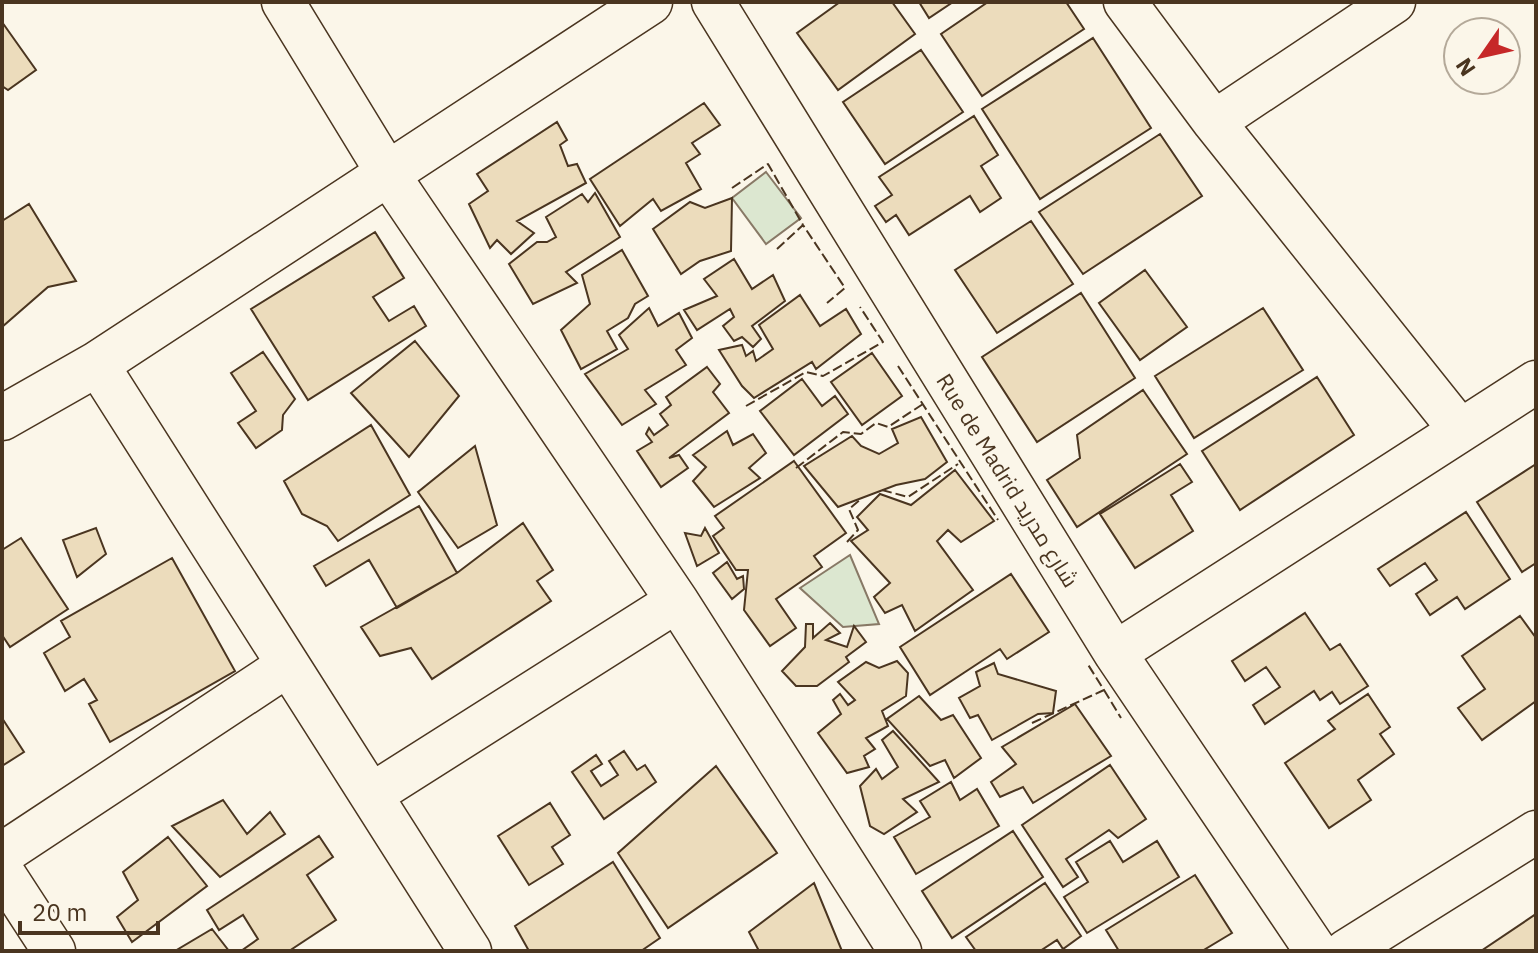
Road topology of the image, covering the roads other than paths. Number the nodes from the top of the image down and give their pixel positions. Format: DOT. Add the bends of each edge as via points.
graph roads {
  1 [pos="283,2"];
  2 [pos="650,2"];
  3 [pos="713,2"];
  4 [pos="1125,2"];
  5 [pos="1394,2"];
  6 [pos="1214,122"];
  7 [pos="388,174"];
  8 [pos="97,364"];
  9 [pos="1536,382"];
  10 [pos="2,418"];
  11 [pos="1460,430"];
  12 [pos="677,601"];
  13 [pos="1115,653"];
  14 [pos="288,665"];
  15 [pos="371,795"];
  16 [pos="1536,832"];
  17 [pos="2,854"];
  18 [pos="2,871"];
  19 [pos="54,951"];
  20 [pos="470,951"];
  21 [pos="900,951"];
  22 [pos="1316,951"];
  23 [pos="1346,951"];
  1 -- 7 [label="street"];
  2 -- 7 [label="street"];
  3 -- 13 [label="street, Rue de Madrid شارع مدريد"];
  4 -- 6 [label="street"];
  5 -- 6 [label="street"];
  6 -- 11 [label="street"];
  7 -- 8 [label="street"];
  7 -- 12 [label="street"];
  8 -- 10 [label="street"];
  8 -- 14 [label="street"];
  9 -- 11 [label="street"];
  11 -- 13 [label="street"];
  12 -- 15 [label="street"];
  12 -- 21 [label="street"];
  13 -- 22 [label="street, Rue de Madrid شارع مدريد"];
  14 -- 15 [label="street"];
  14 -- 17 [label="street"];
  15 -- 20 [label="street"];
  16 -- 23 [label="street"];
  18 -- 19 [label="street"];
}
